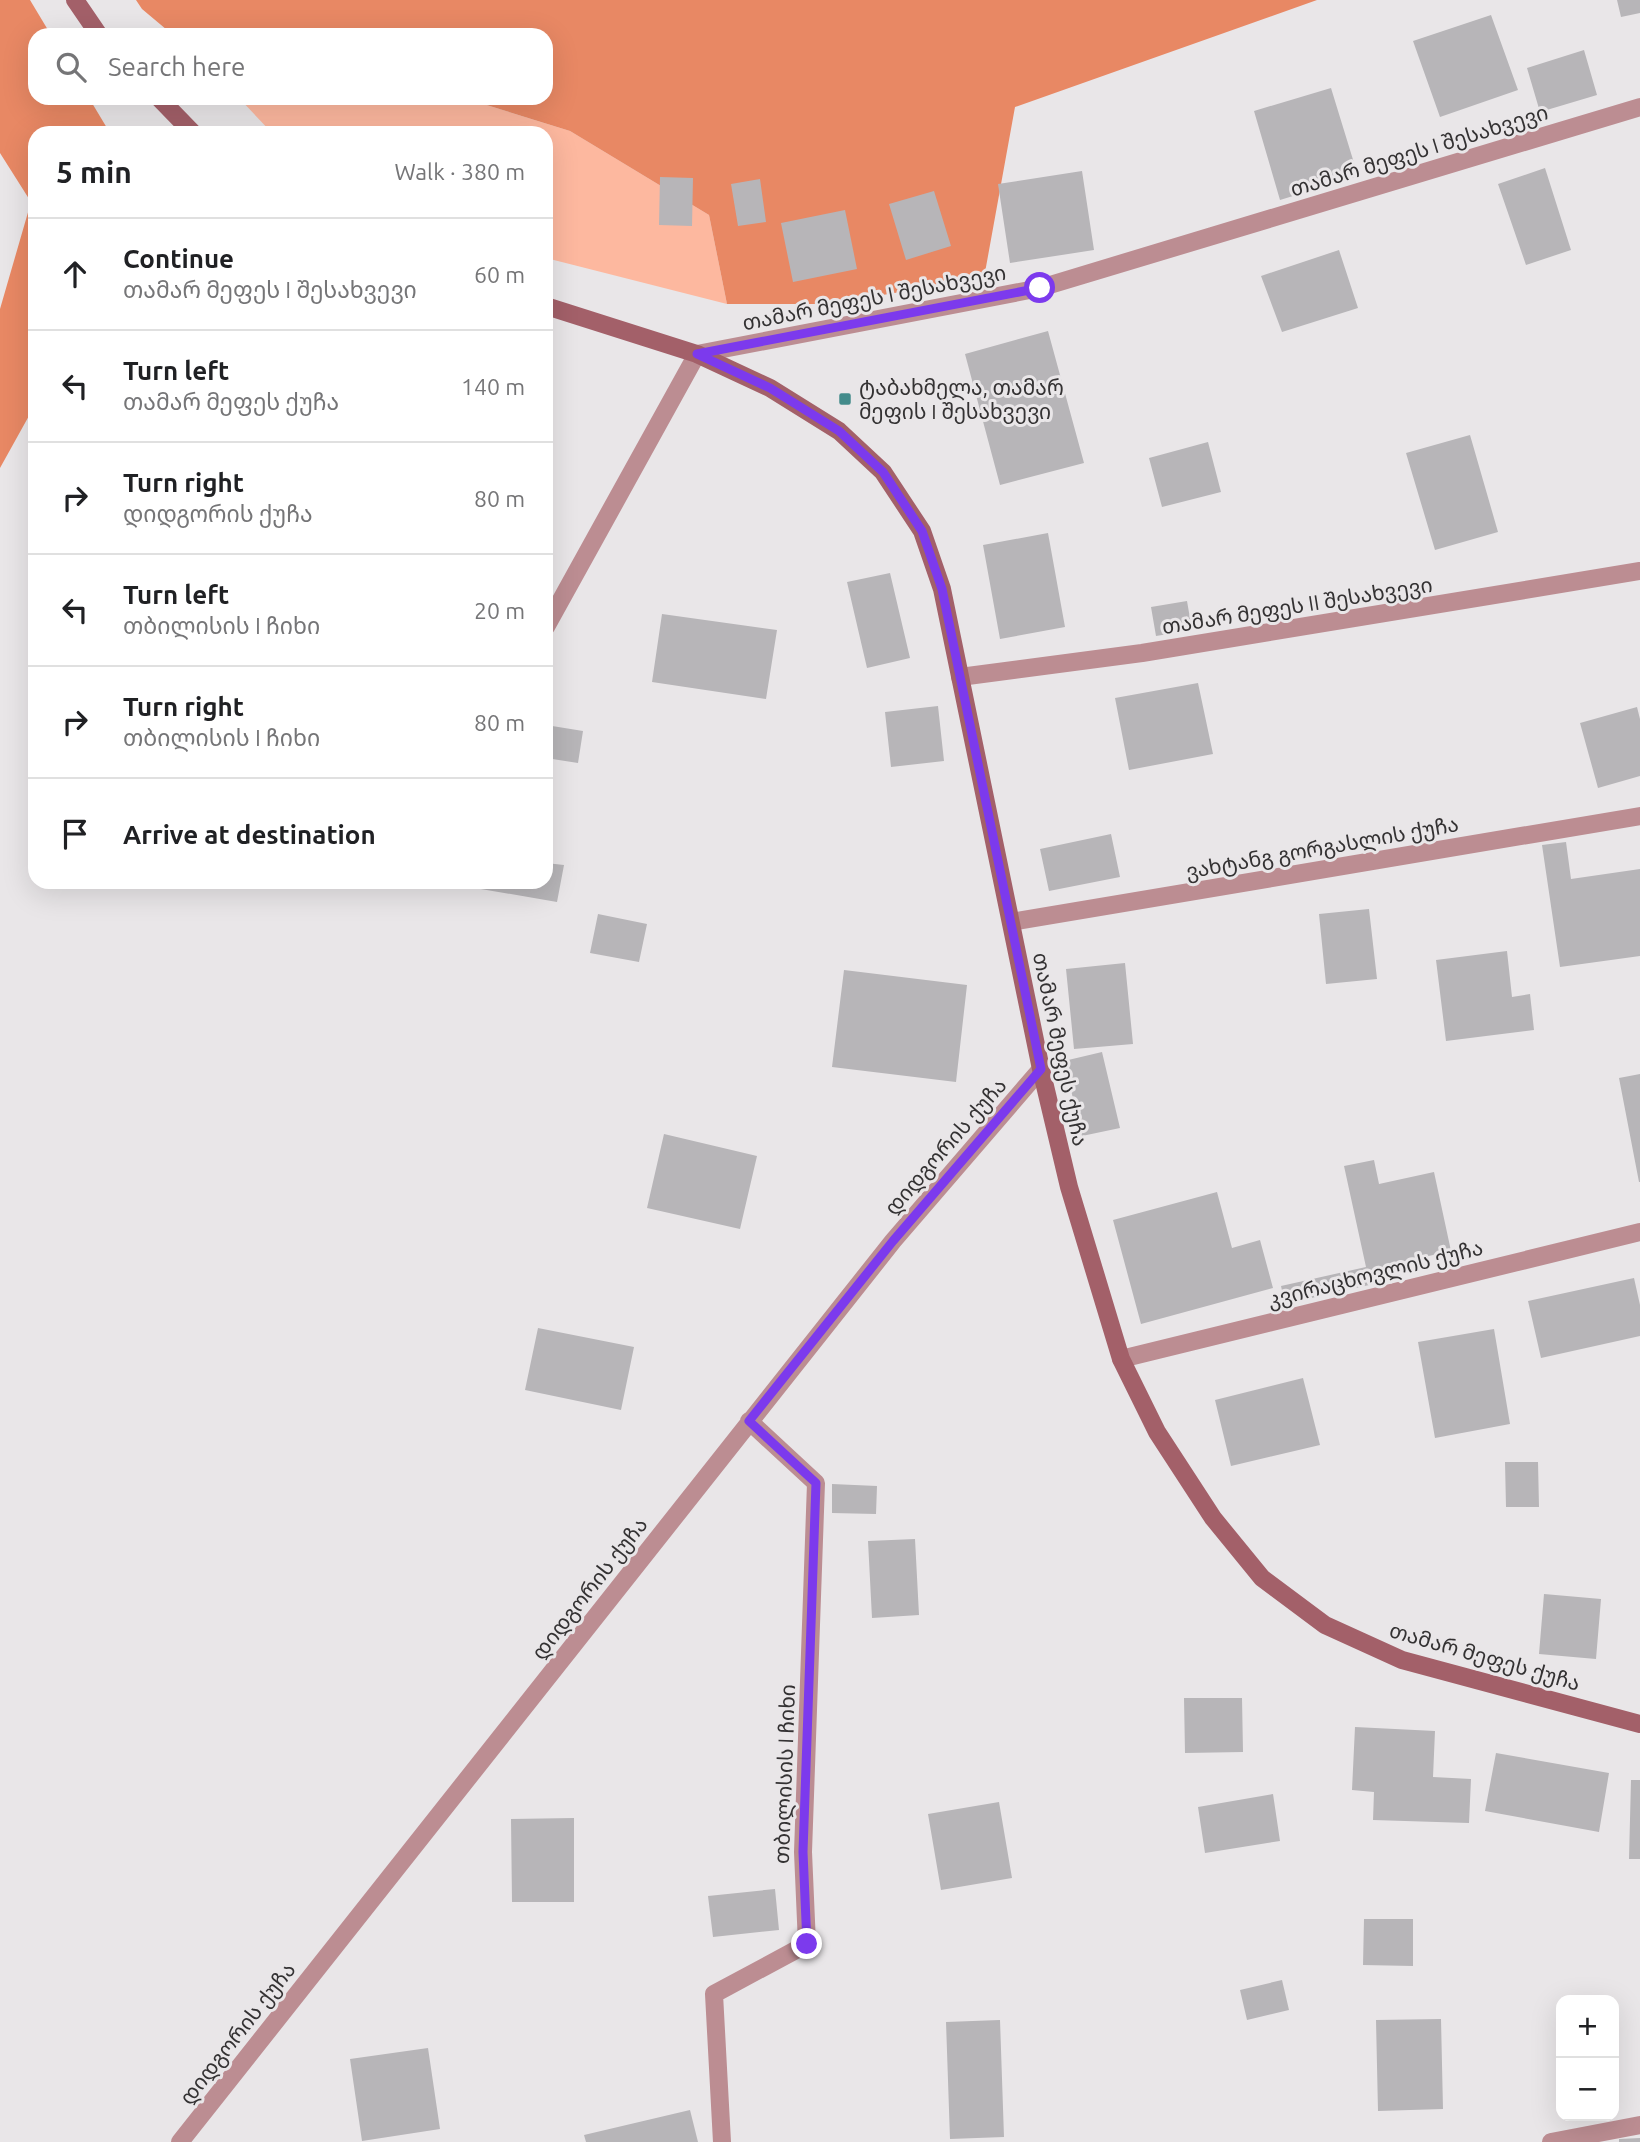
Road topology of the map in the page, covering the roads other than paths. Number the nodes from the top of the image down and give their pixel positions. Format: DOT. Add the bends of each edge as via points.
graph roads {
  1 [pos="75,0"];
  2 [pos="94,28"];
  3 [pos="166,105"];
  4 [pos="1640,107"];
  5 [pos="186,126"];
  6 [pos="553,308"];
  7 [pos="697,354"];
  8 [pos="1640,571"];
  9 [pos="553,614"];
  10 [pos="960,677"];
  11 [pos="1640,817"];
  12 [pos="1011,922"];
  13 [pos="1041,1069"];
  14 [pos="1640,1232"];
  15 [pos="1121,1359"];
  16 [pos="749,1421"];
  17 [pos="1637,1721"];
  18 [pos="1640,2125"];
  19 [pos="180,2142"];
  20 [pos="722,2142"];
  21 [pos="1552,2142"];
  1 -- 2 [label="street"];
  3 -- 5 [label="street"];
  4 -- 7 [label="street, თამარ მეფეს I შესახვევი" via="1040,288"];
  6 -- 7 [label="street, თამარ მეფეს ქუჩა"];
  7 -- 9 [label="street"];
  7 -- 10 [label="street, თამარ მეფეს ქუჩა" via="770,388 839,431 883,472 922,531 942,589"];
  8 -- 10 [label="street, თამარ მეფეს II შესახვევი" via="1142,653"];
  10 -- 12 [label="street, თამარ მეფეს ქუჩა"];
  11 -- 12 [label="street, ვახტანგ გორგასლის ქუჩა"];
  12 -- 13 [label="street, თამარ მეფეს ქუჩა"];
  13 -- 15 [label="street, თამარ მეფეს ქუჩა" via="1069,1187"];
  13 -- 16 [label="street, დიდგორის ქუჩა" via="893,1241"];
  14 -- 15 [label="street, კვირაცხოვლის ქუჩა"];
  15 -- 17 [label="street, თამარ მეფეს ქუჩა" via="1157,1432 1213,1518 1262,1578 1325,1625 1402,1660"];
  16 -- 19 [label="street, დიდგორის ქუჩა"];
  16 -- 20 [label="street, თბილისის I ჩიხი" via="816,1483 803,1852 807,1944 714,1994"];
  18 -- 21 [label="street"];
}
